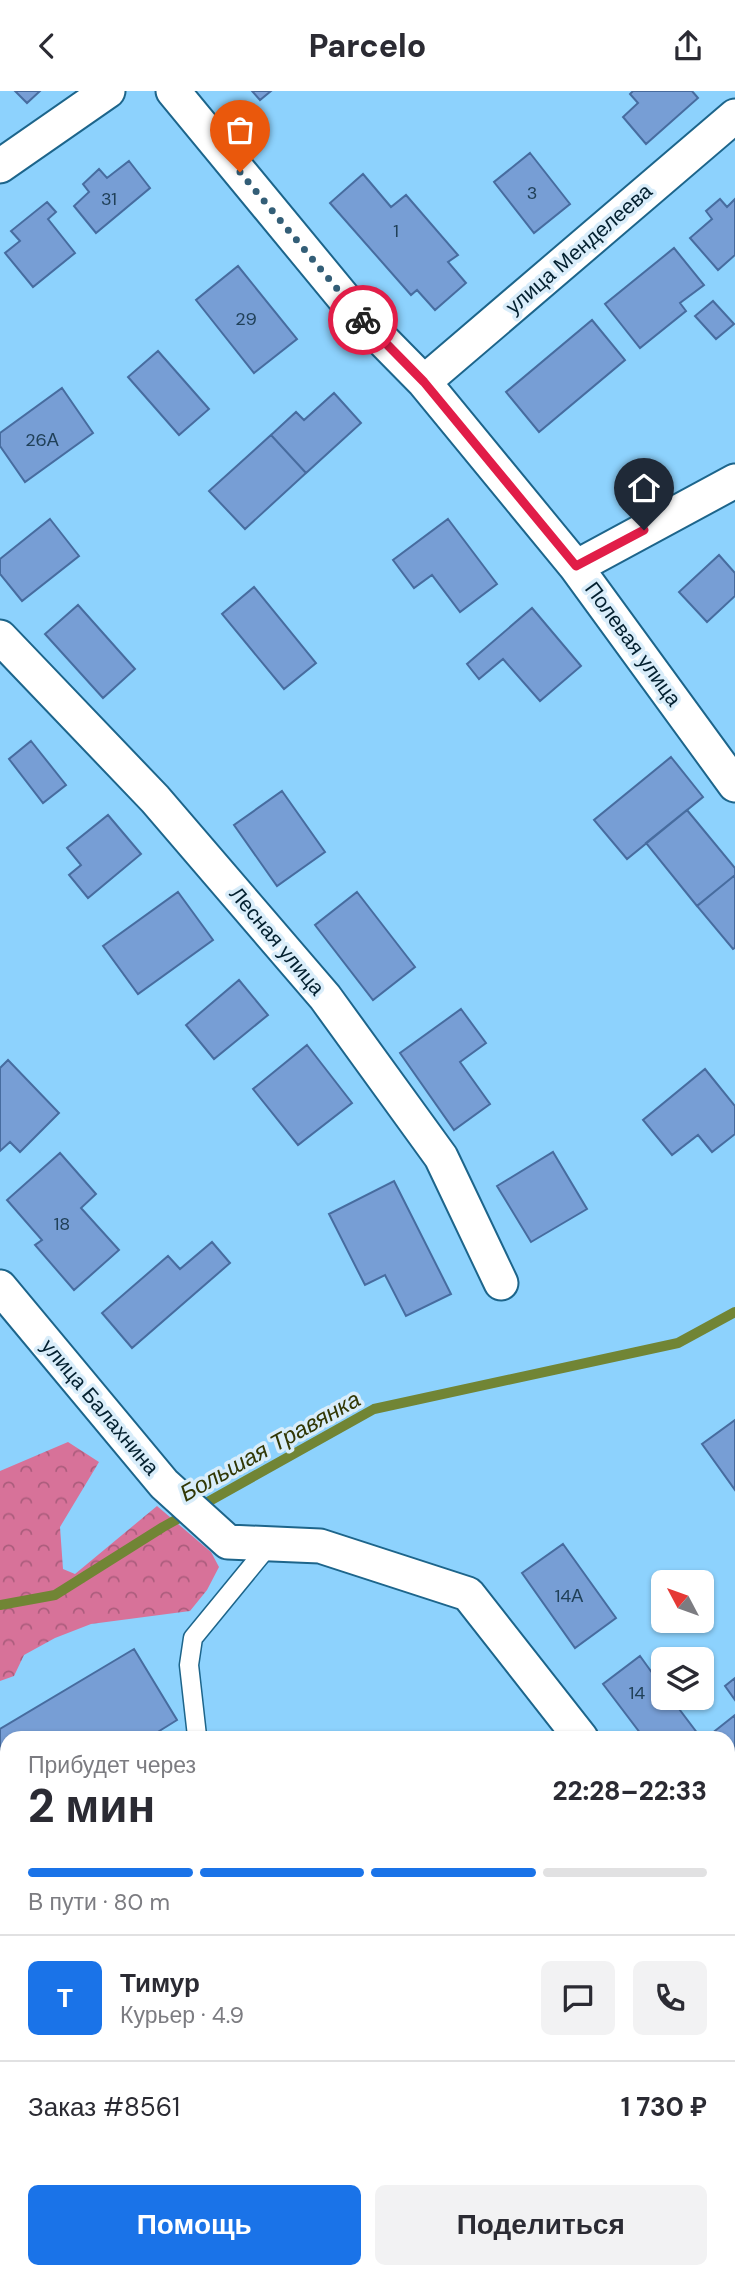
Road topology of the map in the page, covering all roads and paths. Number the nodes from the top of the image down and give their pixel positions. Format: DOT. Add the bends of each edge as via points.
graph roads {
  1 [pos="108,91"];
  2 [pos="173,91"];
  3 [pos="735,116"];
  4 [pos="0,166"];
  5 [pos="424,382"];
  6 [pos="735,481"];
  7 [pos="576,566"];
  8 [pos="0,637"];
  9 [pos="735,785"];
  10 [pos="501,1283"];
  11 [pos="0,1287"];
  12 [pos="270,1544"];
  13 [pos="196,1731"];
  14 [pos="576,1731"];
  1 -- 4 [label="street"];
  2 -- 5 [label="street, Полевая улица" via="357,314"];
  3 -- 5 [label="street, улица Менделеева"];
  5 -- 7 [label="street, Полевая улица"];
  6 -- 7 [label="street"];
  7 -- 9 [label="street, Полевая улица"];
  8 -- 10 [label="street, Лесная улица" via="155,799 325,996 441,1157"];
  11 -- 12 [label="street, улица Балахнина" via="164,1484 206,1524 228,1542"];
  12 -- 13 [label="lane" via="193,1638 189,1665"];
  12 -- 14 [label="street, улица Балахнина" via="320,1546 468,1594"];
}
